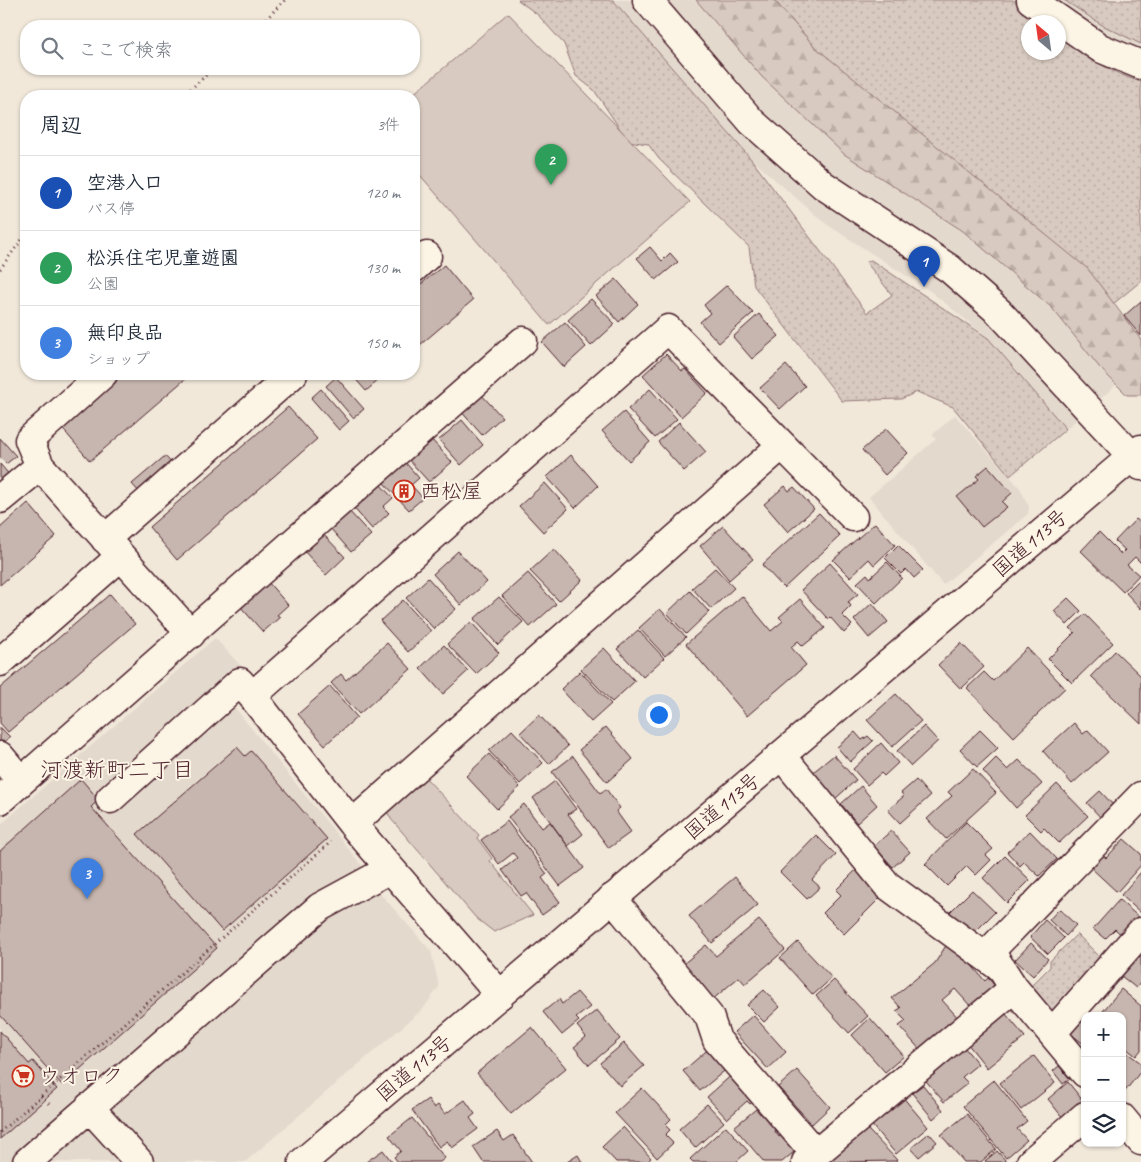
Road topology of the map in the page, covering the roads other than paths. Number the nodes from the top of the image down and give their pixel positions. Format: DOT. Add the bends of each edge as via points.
graph roads {
  1 [pos="647,0"];
  2 [pos="1031,0"];
  3 [pos="1141,65"];
  4 [pos="523,341"];
  5 [pos="96,380"];
  6 [pos="287,380"];
  7 [pos="782,445"];
  8 [pos="1138,457"];
  9 [pos="40,466"];
  10 [pos="0,500"];
  11 [pos="853,517"];
  12 [pos="113,547"];
  13 [pos="190,634"];
  14 [pos="0,662"];
  15 [pos="252,696"];
  16 [pos="0,756"];
  17 [pos="782,756"];
  18 [pos="21,781"];
  19 [pos="110,799"];
  20 [pos="0,800"];
  21 [pos="1137,809"];
  22 [pos="352,824"];
  23 [pos="390,869"];
  24 [pos="612,898"];
  25 [pos="1141,932"];
  26 [pos="1009,979"];
  27 [pos="500,995"];
  28 [pos="1052,1033"];
  29 [pos="1081,1068"];
  30 [pos="89,1107"];
  31 [pos="1081,1119"];
  32 [pos="1126,1123"];
  33 [pos="1141,1141"];
  34 [pos="810,1158"];
  35 [pos="314,1159"];
  36 [pos="27,1162"];
  37 [pos="139,1162"];
  38 [pos="1031,1162"];
  1 -- 8 [label="main road" via="752,122 822,184 958,275 999,312"];
  2 -- 3 [label="main road" via="1100,48"];
  4 -- 13 [label="main road"];
  5 -- 9 [label="main road" via="29,440"];
  6 -- 12 [label="main road"];
  7 -- 11 [label="main road"];
  7 -- 15 [label="main road" via="668,329"];
  7 -- 22 [label="main road"];
  8 -- 17 [label="main road, 国道113号"];
  9 -- 10 [label="main road"];
  9 -- 12 [label="main road"];
  12 -- 13 [label="main road"];
  12 -- 14 [label="main road"];
  13 -- 18 [label="main road"];
  15 -- 19 [label="main road" via="240,682"];
  15 -- 22 [label="main road"];
  16 -- 18 [label="main road"];
  17 -- 24 [label="main road, 国道113号"];
  17 -- 26 [label="main road" via="888,885"];
  18 -- 20 [label="main road"];
  21 -- 26 [label="main road" via="990,951"];
  22 -- 23 [label="main road"];
  23 -- 27 [label="main road"];
  23 -- 30 [label="main road" via="320,907"];
  24 -- 27 [label="main road, 国道113号"];
  24 -- 34 [label="main road" via="709,1016 717,1040"];
  25 -- 28 [label="main road"];
  26 -- 28 [label="main road"];
  26 -- 34 [label="main road"];
  27 -- 35 [label="main road, 国道113号"];
  28 -- 29 [label="main road"];
  30 -- 36 [label="main road"];
  30 -- 37 [label="main road"];
  31 -- 38 [label="main road"];
  32 -- 33 [label="main road"];
}
